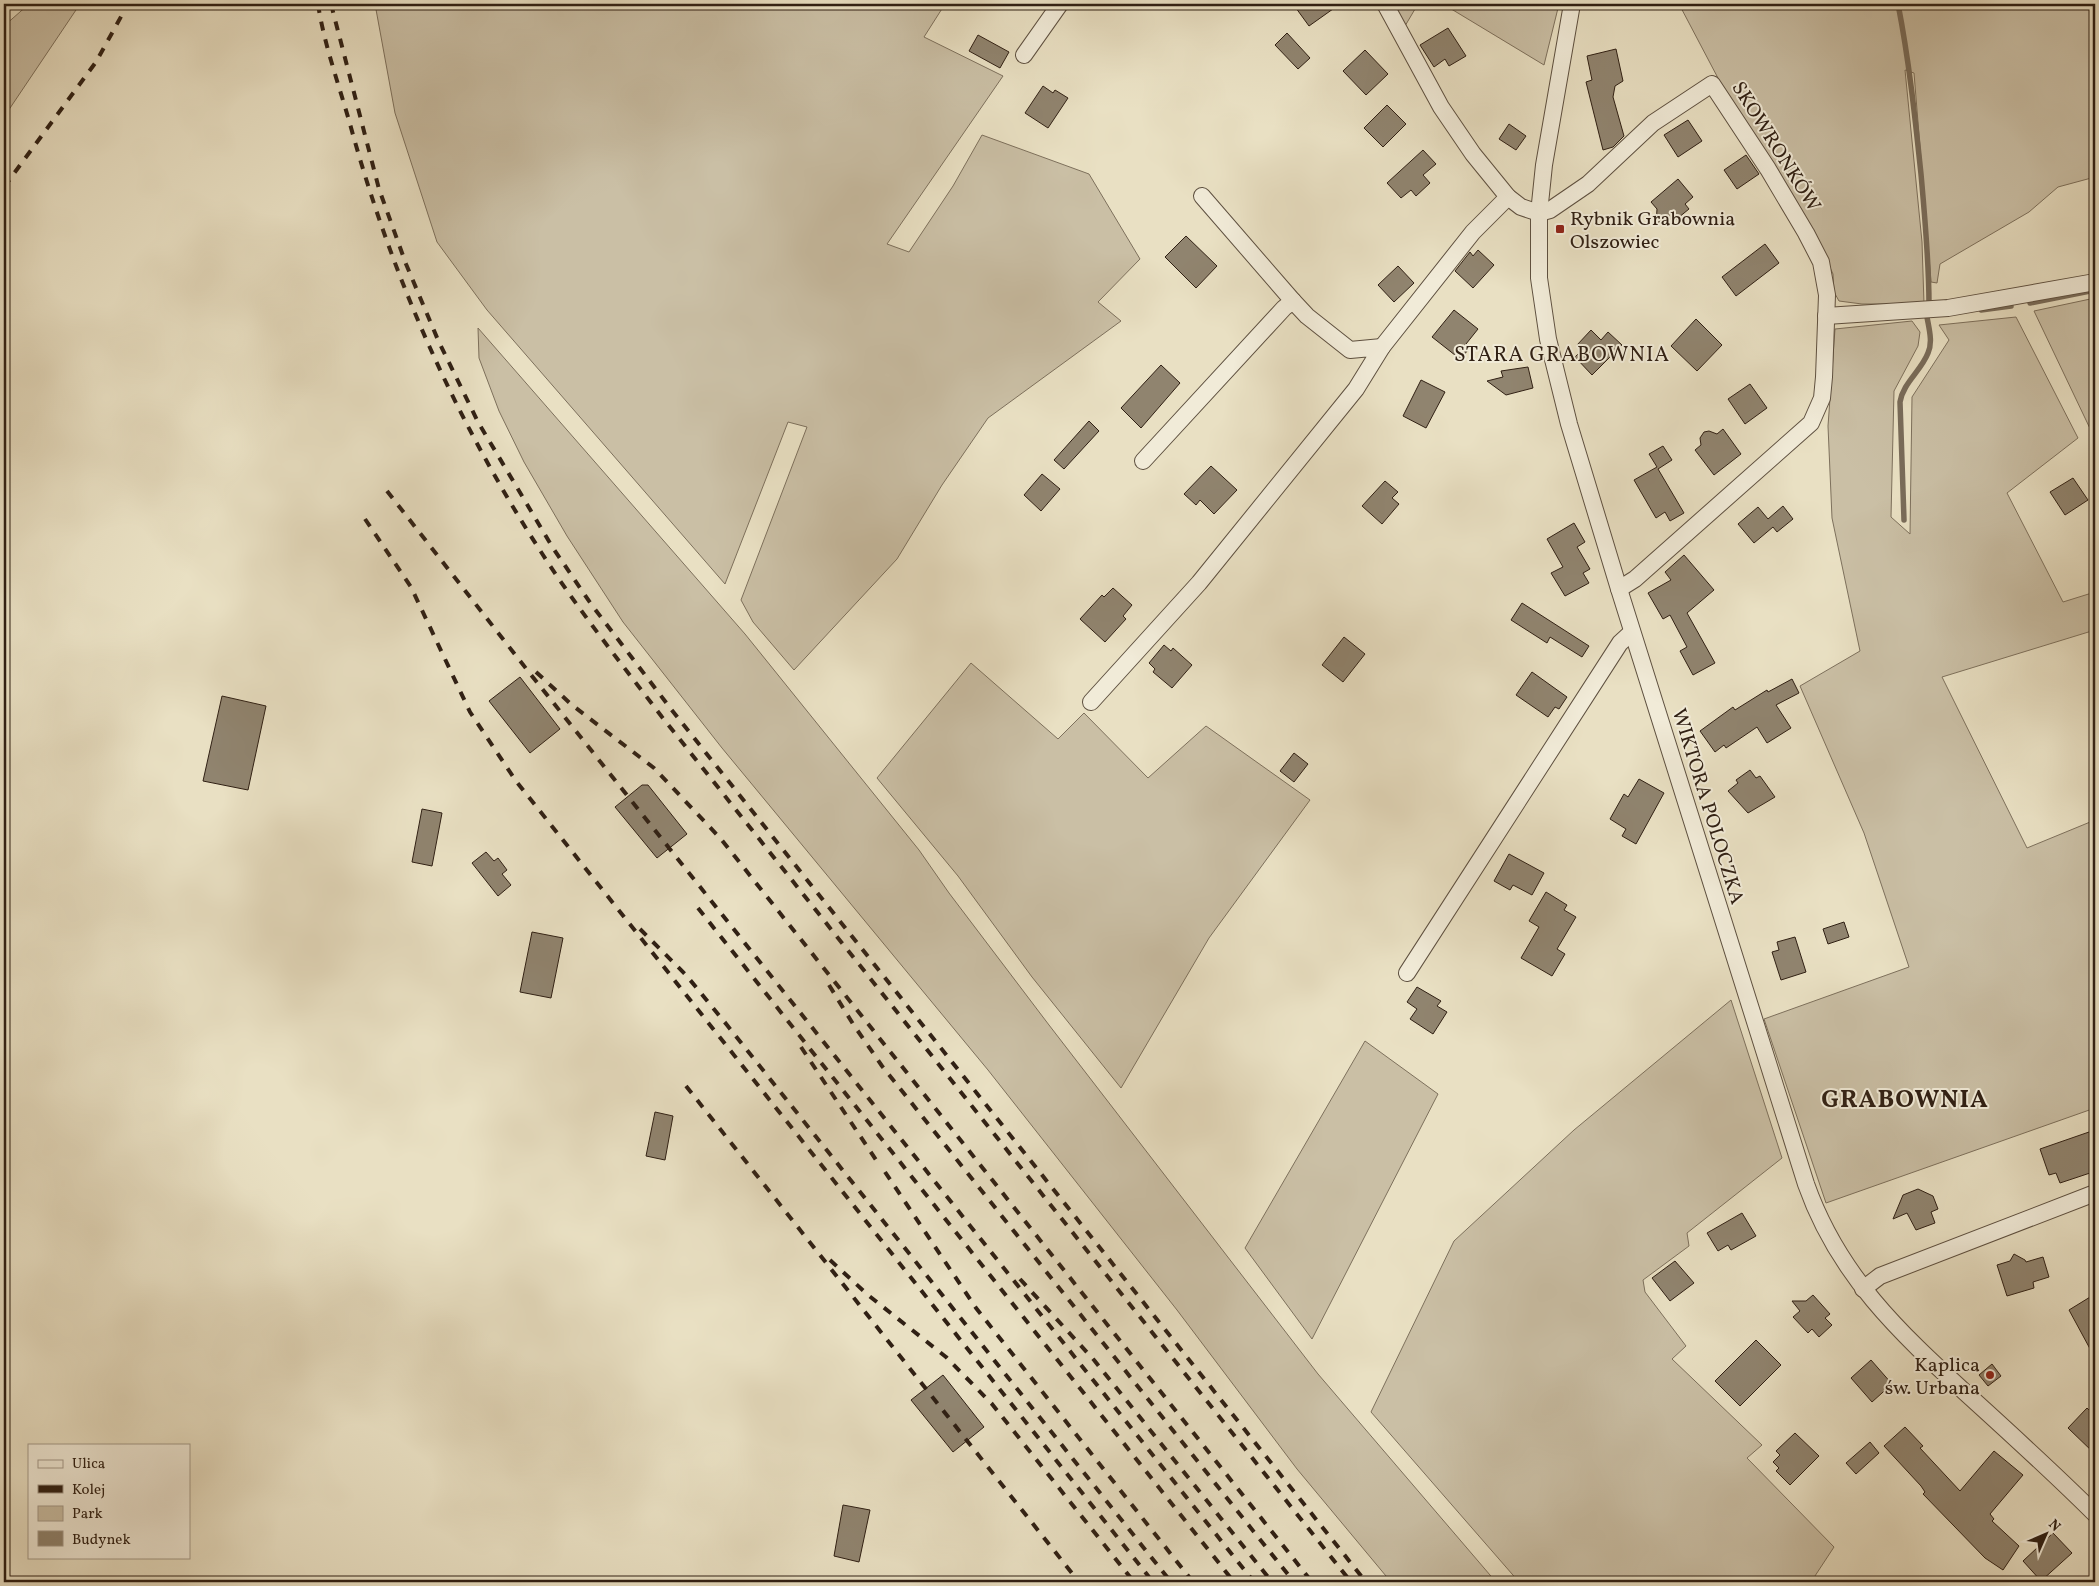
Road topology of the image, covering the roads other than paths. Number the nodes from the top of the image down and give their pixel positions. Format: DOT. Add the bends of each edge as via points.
graph roads {
  1 [pos="1060,4"];
  2 [pos="1385,4"];
  3 [pos="1572,4"];
  4 [pos="1024,55"];
  5 [pos="1202,196"];
  6 [pos="1508,198"];
  7 [pos="1539,213"];
  8 [pos="2095,282"];
  9 [pos="1293,301"];
  10 [pos="1826,316"];
  11 [pos="1382,347"];
  12 [pos="1144,462"];
  13 [pos="1619,589"];
  14 [pos="1632,632"];
  15 [pos="1091,702"];
  16 [pos="1406,973"];
  17 [pos="2095,1193"];
  18 [pos="1863,1289"];
  19 [pos="2095,1514"];
  1 -- 4 [label="street"];
  2 -- 6 [label="street" via="1441,107"];
  3 -- 7 [label="street, WIKTORA POLOCZKA" via="1544,165"];
  5 -- 9 [label="street"];
  6 -- 7 [label="street"];
  6 -- 11 [label="street" via="1473,232"];
  7 -- 10 [label="street, SKOWRONKÓW" via="1550,210 1588,184 1653,124 1712,84 1768,169 1816,253 1824,273"];
  7 -- 13 [label="street, WIKTORA POLOCZKA" via="1539,278 1548,339 1569,424"];
  8 -- 10 [label="street" via="1948,308"];
  9 -- 11 [label="street" via="1350,350"];
  9 -- 12 [label="street"];
  10 -- 13 [label="street, SKOWRONKÓW" via="1822,398 1811,423 1635,579"];
  11 -- 15 [label="street" via="1356,388 1198,583"];
  13 -- 14 [label="street, WIKTORA POLOCZKA"];
  14 -- 16 [label="street" via="1620,644"];
  14 -- 18 [label="street, WIKTORA POLOCZKA" via="1806,1184 1832,1242"];
  17 -- 18 [label="street" via="1880,1276"];
  18 -- 19 [label="street, WIKTORA POLOCZKA" via="1882,1313"];
}
